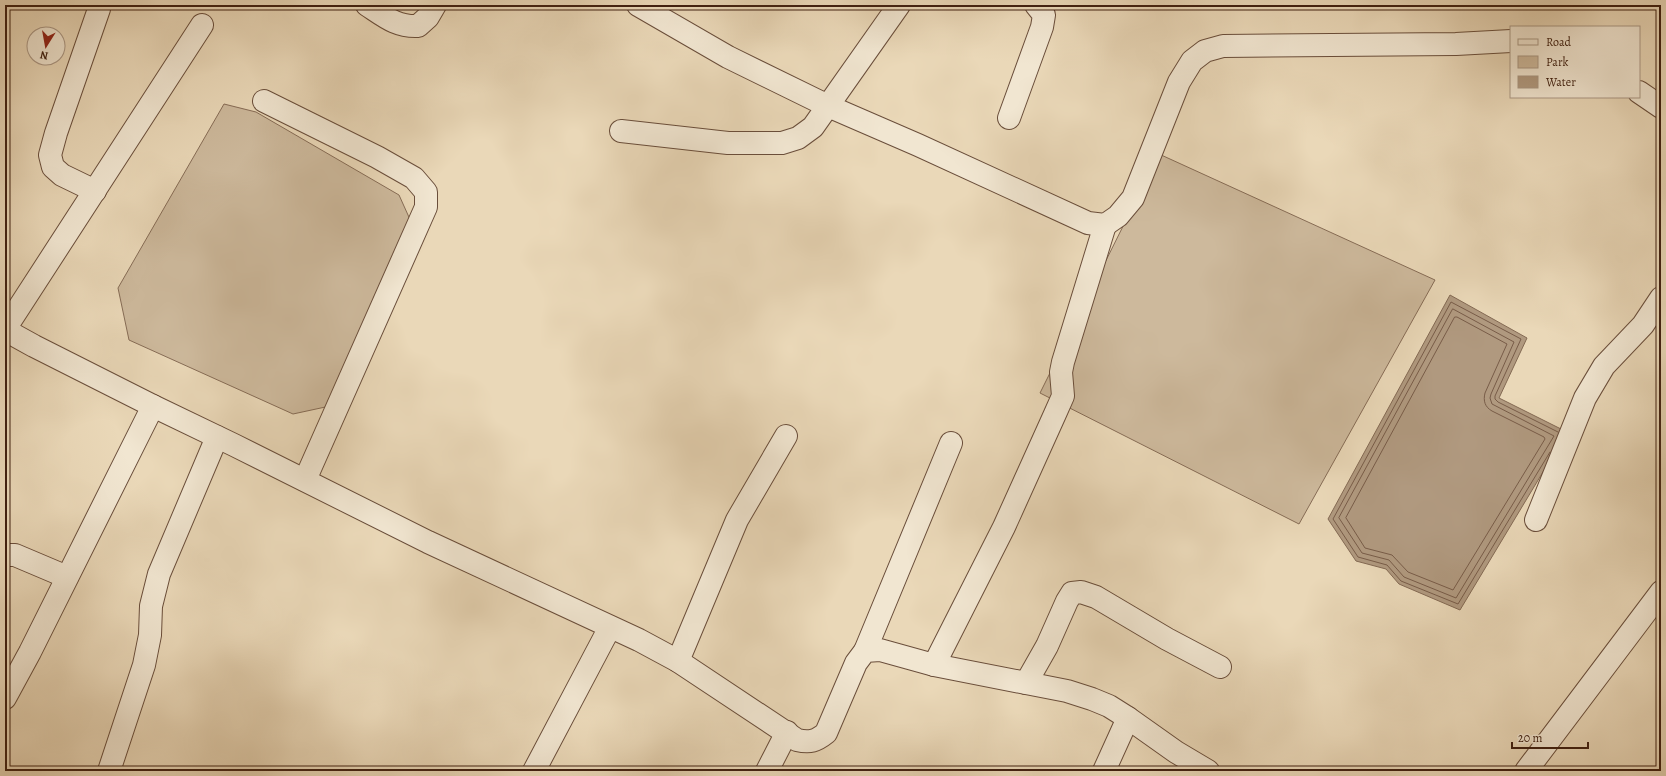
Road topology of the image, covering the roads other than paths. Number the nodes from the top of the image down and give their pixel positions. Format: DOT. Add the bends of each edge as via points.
graph roads {
  1 [pos="99,5"];
  2 [pos="367,5"];
  3 [pos="435,5"];
  4 [pos="638,5"];
  5 [pos="898,5"];
  6 [pos="1036,5"];
  7 [pos="202,25"];
  8 [pos="1510,41"];
  9 [pos="1640,93"];
  10 [pos="264,101"];
  11 [pos="828,106"];
  12 [pos="1661,107"];
  13 [pos="1009,118"];
  14 [pos="621,131"];
  15 [pos="95,191"];
  16 [pos="1105,225"];
  17 [pos="1661,298"];
  18 [pos="5,330"];
  19 [pos="153,406"];
  20 [pos="786,436"];
  21 [pos="217,438"];
  22 [pos="951,443"];
  23 [pos="305,480"];
  24 [pos="1536,520"];
  25 [pos="5,555"];
  26 [pos="67,577"];
  27 [pos="1661,592"];
  28 [pos="610,627"];
  29 [pos="865,651"];
  30 [pos="678,661"];
  31 [pos="934,665"];
  32 [pos="1220,667"];
  33 [pos="1026,683"];
  34 [pos="5,698"];
  35 [pos="1128,718"];
  36 [pos="787,732"];
  37 [pos="109,771"];
  38 [pos="534,771"];
  39 [pos="767,771"];
  40 [pos="1104,771"];
  41 [pos="1208,771"];
  42 [pos="1526,771"];
  1 -- 15 [label="street" via="50,155 53,168"];
  2 -- 3 [label="street" via="395,23 418,26 428,17"];
  4 -- 11 [label="street" via="728,57"];
  5 -- 11 [label="street"];
  6 -- 13 [label="street" via="1044,15 1042,27"];
  7 -- 15 [label="street"];
  8 -- 16 [label="street" via="1456,44 1223,46 1205,51 1192,61 1180,82 1133,198 1118,216"];
  9 -- 12 [label="street"];
  10 -- 23 [label="street" via="414,178 426,192 426,207"];
  11 -- 14 [label="street" via="813,127 798,138 782,143 728,143"];
  11 -- 16 [label="street" via="1088,223"];
  15 -- 18 [label="street"];
  16 -- 31 [label="street" via="1062,362 1063,396 1004,527"];
  17 -- 24 [label="street" via="1643,325 1604,366 1593,383"];
  18 -- 19 [label="street"];
  19 -- 21 [label="street"];
  19 -- 26 [label="street"];
  20 -- 30 [label="street" via="737,520"];
  21 -- 23 [label="street"];
  21 -- 37 [label="street" via="159,574 151,606 150,635 144,665"];
  22 -- 29 [label="street"];
  23 -- 28 [label="street" via="428,542"];
  25 -- 26 [label="street" via="15,555"];
  26 -- 34 [label="street"];
  27 -- 42 [label="street"];
  28 -- 30 [label="street"];
  28 -- 38 [label="street"];
  29 -- 31 [label="street" via="880,650"];
  29 -- 36 [label="street" via="856,663 826,733 817,740 808,742 797,740"];
  30 -- 36 [label="street"];
  31 -- 33 [label="street"];
  32 -- 33 [label="street" via="1096,597 1081,592 1072,593 1067,601 1047,646"];
  33 -- 35 [label="street" via="1092,699"];
  35 -- 40 [label="street"];
  35 -- 41 [label="street"];
  36 -- 39 [label="street"];
}
